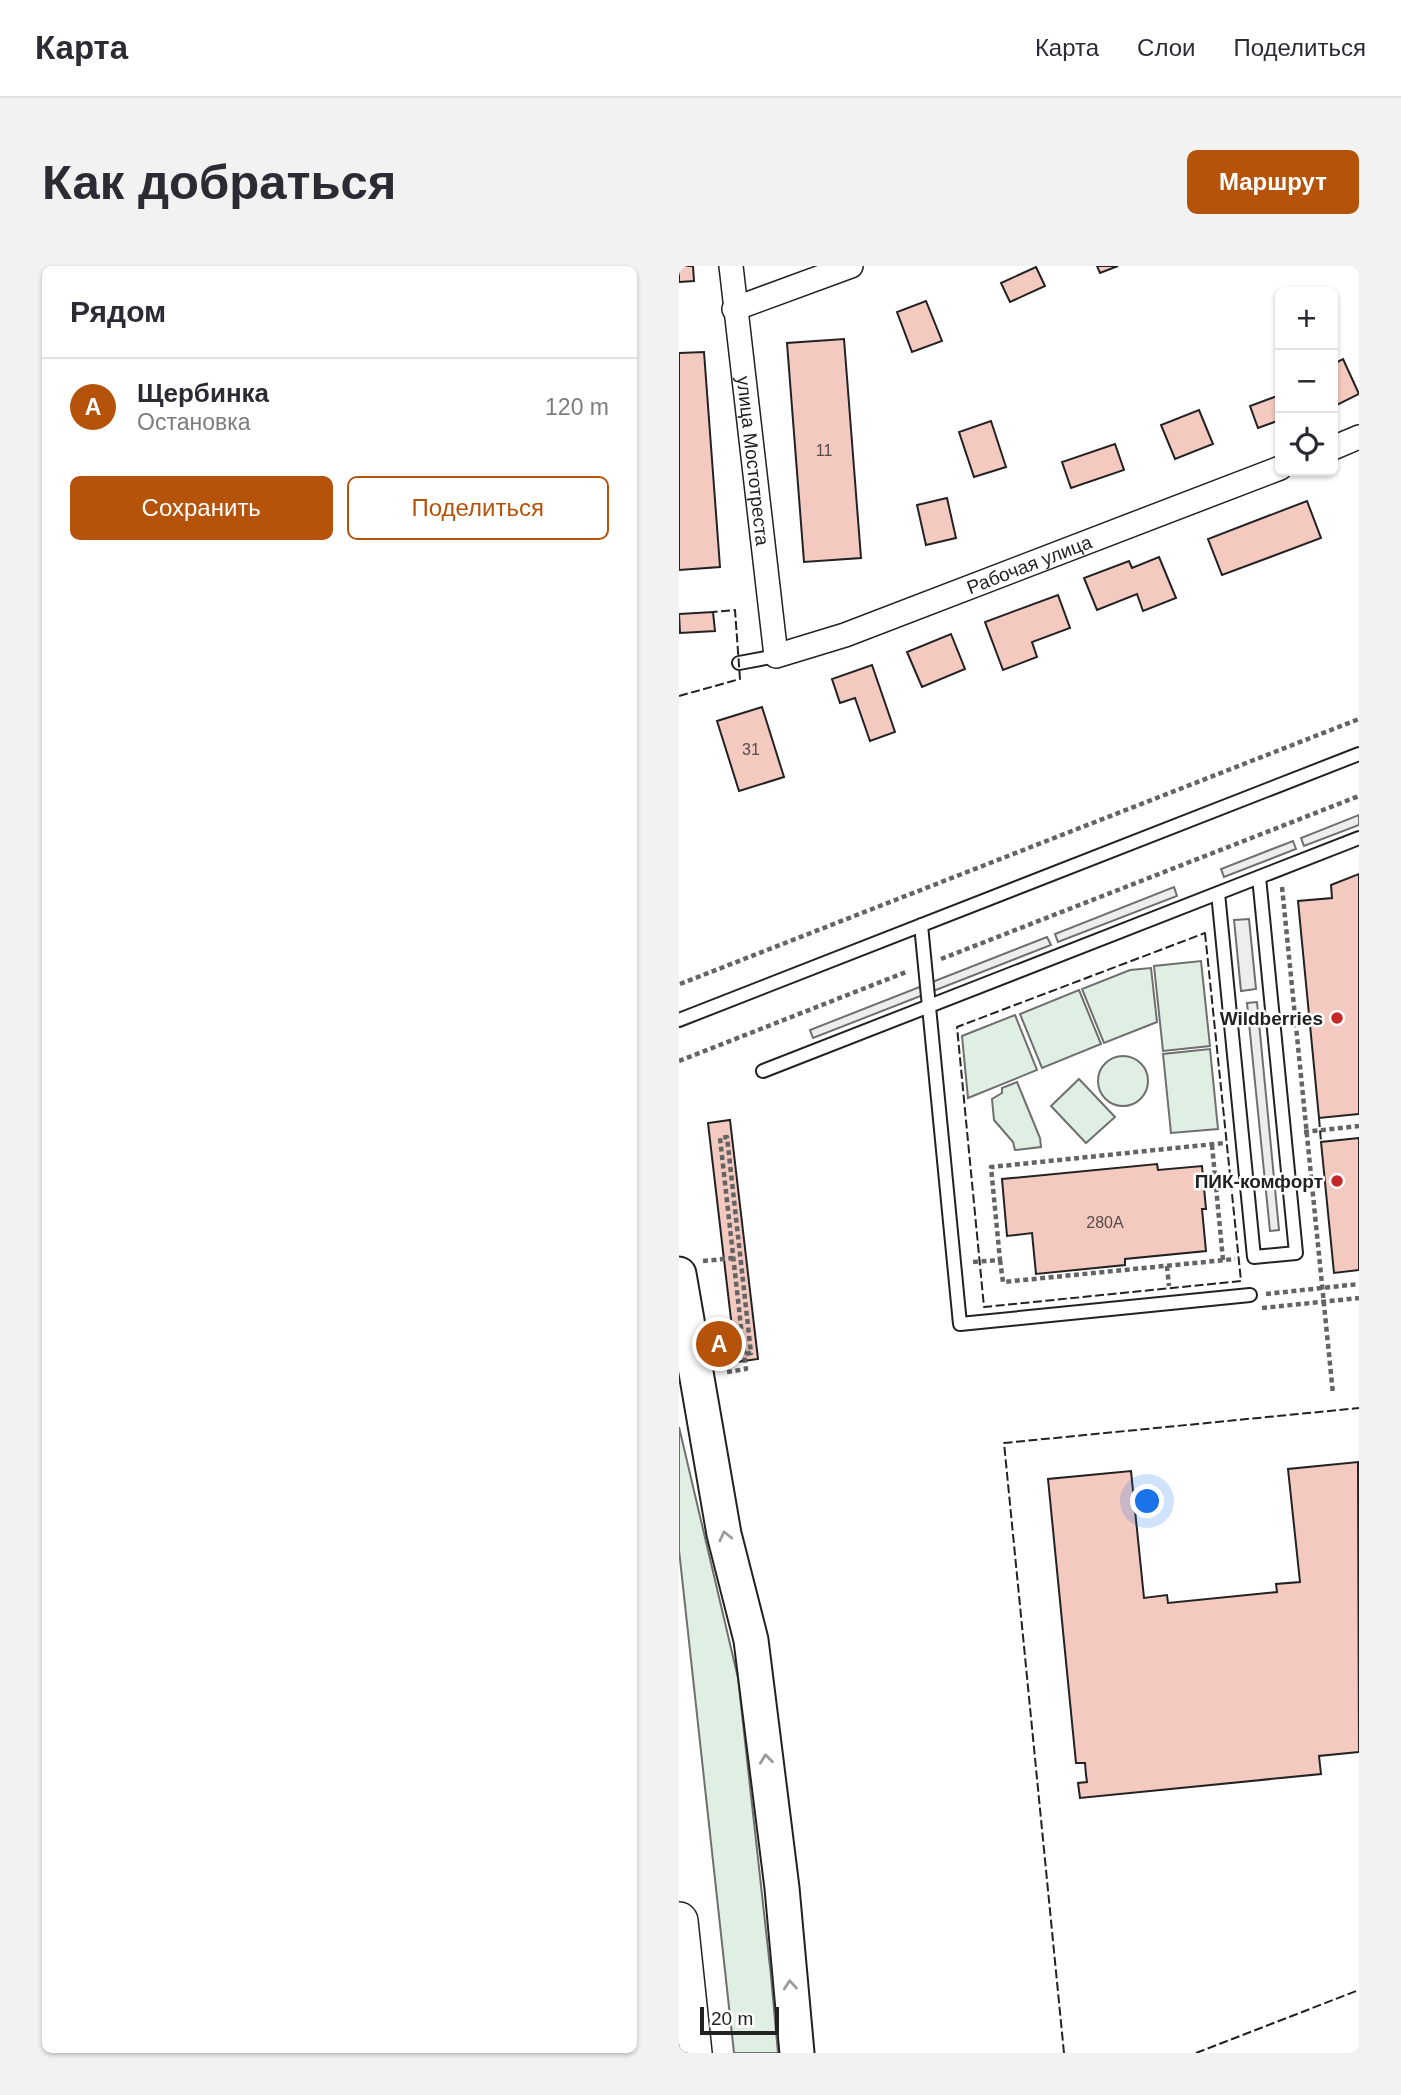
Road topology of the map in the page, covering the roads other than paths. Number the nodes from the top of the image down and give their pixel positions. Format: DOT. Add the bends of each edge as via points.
graph roads {
  1 [pos="731,266"];
  2 [pos="851,266"];
  3 [pos="734,309"];
  4 [pos="1359,438"];
  5 [pos="1338,445"];
  6 [pos="1275,470"];
  7 [pos="776,656"];
  8 [pos="739,663"];
  9 [pos="1359,754"];
  10 [pos="1359,838"];
  11 [pos="1259,877"];
  12 [pos="1218,893"];
  13 [pos="921,925"];
  14 [pos="928,1006"];
  15 [pos="679,1020"];
  16 [pos="763,1071"];
  17 [pos="679,1274"];
  18 [pos="1250,1295"];
  19 [pos="679,1921"];
  20 [pos="693,2053"];
  21 [pos="797,2053"];
  1 -- 3 [label="street, улица Мостотреста"];
  2 -- 3 [label="street"];
  3 -- 7 [label="street, улица Мостотреста"];
  4 -- 5 [label="street"];
  6 -- 7 [label="street, Рабочая улица" via="845,635"];
  7 -- 8 [label="lane"];
  9 -- 13 [label="lane"];
  10 -- 11 [label="lane"];
  11 -- 12 [label="lane"];
  11 -- 12 [label="lane" via="1296,1253 1254,1257"];
  12 -- 14 [label="lane"];
  13 -- 14 [label="lane"];
  13 -- 15 [label="lane"];
  14 -- 16 [label="lane"];
  14 -- 18 [label="lane" via="960,1324"];
  21 -- 17 [label="street, one-way" via="751,1640 722,1521"];
  19 -- 20 [label="main road"];
}
